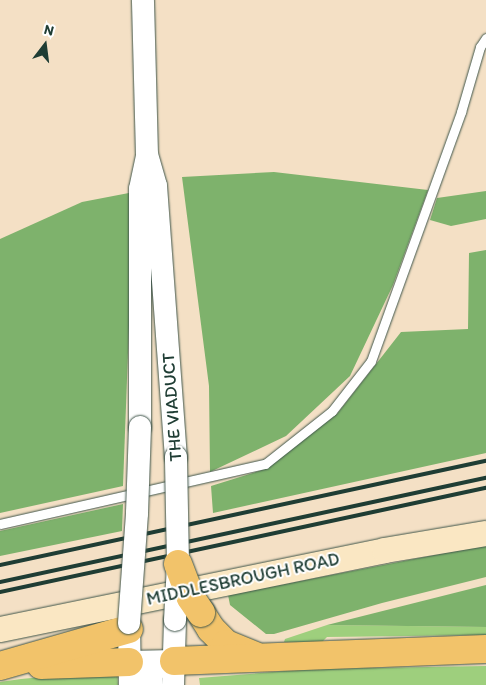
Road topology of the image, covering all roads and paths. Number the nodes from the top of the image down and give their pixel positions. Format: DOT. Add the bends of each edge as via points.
graph roads {
  1 [pos="143,0"];
  2 [pos="486,38"];
  3 [pos="147,155"];
  4 [pos="0,524"];
  5 [pos="486,533"];
  6 [pos="178,564"];
  7 [pos="129,626"];
  8 [pos="0,629"];
  9 [pos="486,650"];
  10 [pos="259,657"];
  11 [pos="0,667"];
  12 [pos="130,673"];
  13 [pos="174,673"];
  14 [pos="151,685"];
  1 -- 3 [label="street, THE VIADUCT"];
  2 -- 4 [label="lane" via="480,47 462,112 371,361 332,411 265,464"];
  3 -- 6 [label="street, THE VIADUCT, bridge" via="156,186 171,368"];
  3 -- 7 [label="street, THE VIADUCT, bridge" via="140,190 140,427"];
  5 -- 8 [label="main road, MIDDLESBROUGH ROAD" via="375,552"];
  6 -- 10 [label="highway, bridge" via="191,598 210,629 226,644"];
  6 -- 13 [label="street, THE VIADUCT, bridge"];
  7 -- 11 [label="highway"];
  7 -- 12 [label="street, THE VIADUCT"];
  9 -- 10 [label="highway"];
  10 -- 13 [label="highway"];
  11 -- 12 [label="highway"];
  12 -- 13 [label="street"];
  13 -- 14 [label="street" via="156,667 151,675"];
}
